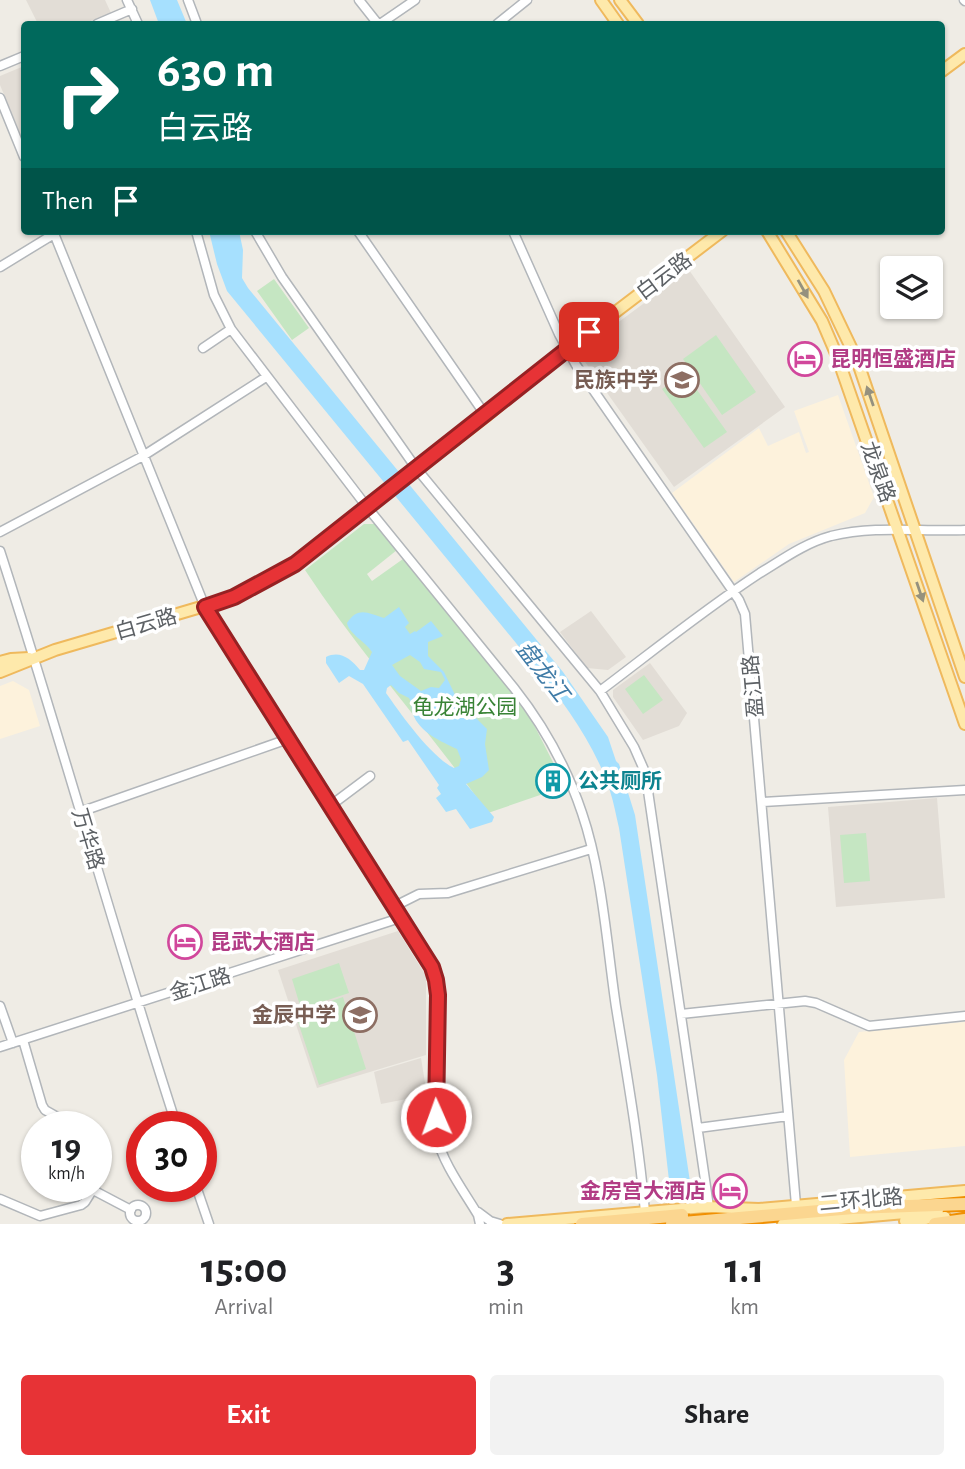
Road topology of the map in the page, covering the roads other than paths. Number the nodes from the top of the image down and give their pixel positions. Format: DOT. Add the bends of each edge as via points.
graph roads {
  1 [pos="127,0"];
  2 [pos="188,0"];
  3 [pos="359,0"];
  4 [pos="415,0"];
  5 [pos="527,0"];
  6 [pos="601,0"];
  7 [pos="620,0"];
  8 [pos="132,9"];
  9 [pos="104,21"];
  10 [pos="137,21"];
  11 [pos="196,21"];
  12 [pos="376,21"];
  13 [pos="384,21"];
  14 [pos="501,21"];
  15 [pos="616,21"];
  16 [pos="636,21"];
  17 [pos="965,54"];
  18 [pos="21,57"];
  19 [pos="0,66"];
  20 [pos="945,69"];
  21 [pos="0,99"];
  22 [pos="21,150"];
  23 [pos="49,235"];
  24 [pos="55,235"];
  25 [pos="197,235"];
  26 [pos="257,235"];
  27 [pos="361,235"];
  28 [pos="515,235"];
  29 [pos="717,235"];
  30 [pos="770,235"];
  31 [pos="789,235"];
  32 [pos="0,267"];
  33 [pos="231,329"];
  34 [pos="203,348"];
  35 [pos="567,349"];
  36 [pos="266,377"];
  37 [pos="486,416"];
  38 [pos="143,456"];
  39 [pos="412,471"];
  40 [pos="367,507"];
  41 [pos="898,528"];
  42 [pos="914,530"];
  43 [pos="965,530"];
  44 [pos="0,533"];
  45 [pos="0,551"];
  46 [pos="733,591"];
  47 [pos="205,607"];
  48 [pos="35,658"];
  49 [pos="0,662"];
  50 [pos="0,672"];
  51 [pos="964,673"];
  52 [pos="600,691"];
  53 [pos="965,724"];
  54 [pos="288,738"];
  55 [pos="370,776"];
  56 [pos="965,790"];
  57 [pos="762,802"];
  58 [pos="330,806"];
  59 [pos="80,812"];
  60 [pos="592,849"];
  61 [pos="393,907"];
  62 [pos="400,918"];
  63 [pos="137,1004"];
  64 [pos="779,1004"];
  65 [pos="0,1006"];
  66 [pos="681,1014"];
  67 [pos="965,1016"];
  68 [pos="23,1040"];
  69 [pos="13,1043"];
  70 [pos="0,1047"];
  71 [pos="47,1111"];
  72 [pos="172,1111"];
  73 [pos="788,1116"];
  74 [pos="698,1128"];
  75 [pos="965,1191"];
  76 [pos="112,1198"];
  77 [pos="0,1199"];
  78 [pos="85,1202"];
  79 [pos="201,1202"];
  80 [pos="472,1204"];
  81 [pos="796,1205"];
  82 [pos="965,1206"];
  83 [pos="709,1207"];
  84 [pos="759,1209"];
  85 [pos="131,1210"];
  86 [pos="641,1216"];
  87 [pos="965,1218"];
  88 [pos="209,1224"];
  89 [pos="480,1224"];
  90 [pos="500,1224"];
  91 [pos="507,1224"];
  92 [pos="582,1224"];
  93 [pos="672,1224"];
  94 [pos="783,1224"];
  95 [pos="868,1224"];
  96 [pos="935,1224"];
  1 -- 8 [label="street"];
  2 -- 11 [label="street"];
  3 -- 12 [label="street"];
  4 -- 13 [label="street"];
  5 -- 14 [label="street"];
  6 -- 15 [label="main road"];
  7 -- 16 [label="main road"];
  8 -- 9 [label="street"];
  8 -- 10 [label="street"];
  17 -- 20 [label="main road"];
  18 -- 19 [label="street"];
  21 -- 22 [label="street"];
  23 -- 32 [label="street"];
  24 -- 38 [label="street"];
  25 -- 33 [label="street" via="214,295"];
  26 -- 39 [label="street"];
  27 -- 37 [label="street"];
  28 -- 35 [label="street, 盈江路"];
  29 -- 35 [label="main road, 白云路"];
  30 -- 41 [label="main road, 龙泉路, one-way" via="827,333"];
  42 -- 31 [label="main road, 龙泉路, one-way" via="852,348"];
  33 -- 34 [label="street"];
  33 -- 36 [label="street"];
  35 -- 37 [label="main road, 白云路"];
  35 -- 46 [label="street, 盈江路"];
  36 -- 38 [label="street"];
  36 -- 40 [label="street"];
  37 -- 39 [label="main road, 白云路"];
  38 -- 44 [label="street"];
  38 -- 47 [label="street"];
  39 -- 40 [label="main road, 白云路"];
  39 -- 52 [label="street"];
  40 -- 47 [label="main road, 白云路" via="295,564"];
  40 -- 60 [label="street" via="533,712 571,784"];
  41 -- 42 [label="street"];
  41 -- 46 [label="street" via="814,541"];
  41 -- 53 [label="main road, 龙泉路, one-way"];
  42 -- 43 [label="street"];
  42 -- 51 [label="main road, 龙泉路"];
  45 -- 48 [label="street, 万华路"];
  46 -- 52 [label="street"];
  46 -- 57 [label="street, 盈江路" via="748,626"];
  47 -- 48 [label="main road, 白云路"];
  47 -- 54 [label="street"];
  48 -- 49 [label="main road, 白云路"];
  48 -- 50 [label="main road, 白云路"];
  48 -- 59 [label="street, 万华路"];
  52 -- 66 [label="street" via="645,772"];
  54 -- 58 [label="street"];
  54 -- 59 [label="street"];
  55 -- 58 [label="street"];
  56 -- 57 [label="street"];
  57 -- 64 [label="street, 盈江路"];
  58 -- 61 [label="street"];
  59 -- 63 [label="street, 万华路"];
  60 -- 61 [label="street" via="448,893 419,894"];
  60 -- 86 [label="street" via="638,1146"];
  61 -- 62 [label="street"];
  62 -- 63 [label="street, 金江路"];
  62 -- 80 [label="street" via="436,980 438,1139"];
  63 -- 68 [label="street, 金江路"];
  63 -- 72 [label="street, 万华路"];
  64 -- 66 [label="street"];
  64 -- 67 [label="street" via="816,1003 869,1026"];
  64 -- 73 [label="street, 盈江路"];
  65 -- 69 [label="street"];
  66 -- 74 [label="street"];
  68 -- 69 [label="street, 金江路"];
  68 -- 71 [label="street"];
  69 -- 70 [label="street, 金江路"];
  73 -- 74 [label="street"];
  73 -- 81 [label="street, 盈江路"];
  74 -- 83 [label="street"];
  75 -- 81 [label="main road, 二环北路"];
  76 -- 85 [label="street"];
  77 -- 78 [label="street" via="40,1216"];
  79 -- 88 [label="street"];
  80 -- 89 [label="street"];
  80 -- 90 [label="street"];
  81 -- 84 [label="main road, 二环北路"];
  82 -- 93 [label="highway" via="844,1209"];
  82 -- 94 [label="main road, 二环北路"];
  83 -- 84 [label="main road, 二环北路"];
  83 -- 86 [label="main road, 二环北路"];
  84 -- 86 [label="highway"];
  86 -- 91 [label="main road, 二环北路"];
  86 -- 92 [label="highway"];
  87 -- 95 [label="main road, 二环北路"];
  87 -- 96 [label="highway"];
}
